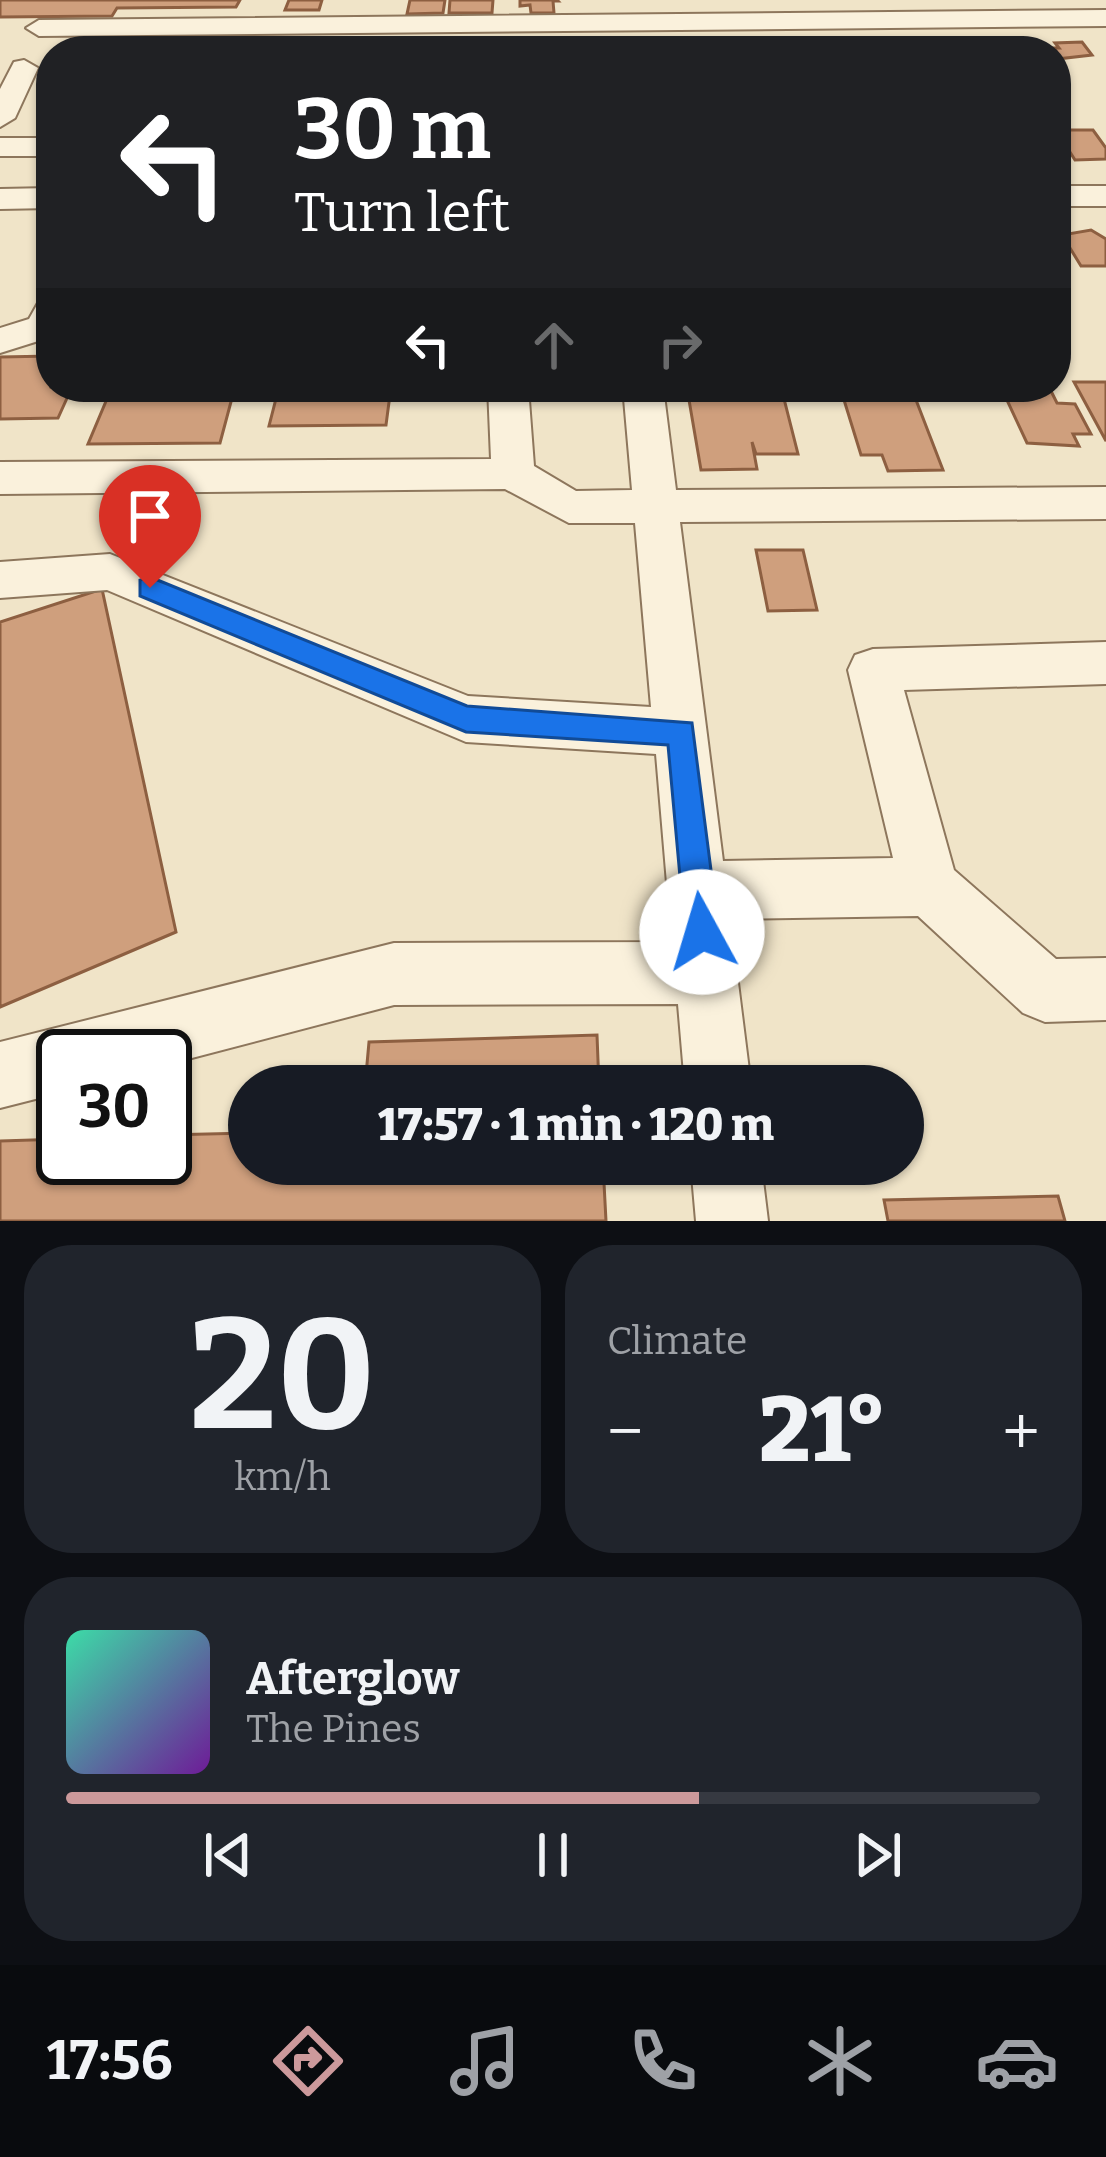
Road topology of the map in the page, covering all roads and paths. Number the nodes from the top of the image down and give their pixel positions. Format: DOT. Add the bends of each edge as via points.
graph roads {
  1 [pos="599,11"];
  2 [pos="253,12"];
  3 [pos="1106,18"];
  4 [pos="39,28"];
  5 [pos="25,68"];
  6 [pos="11,110"];
  7 [pos="0,147"];
  8 [pos="36,147"];
  9 [pos="1071,196"];
  10 [pos="1106,196"];
  11 [pos="36,199"];
  12 [pos="0,200"];
  13 [pos="36,330"];
  14 [pos="0,341"];
  15 [pos="509,402"];
  16 [pos="645,402"];
  17 [pos="513,474"];
  18 [pos="0,478"];
  19 [pos="1106,503"];
  20 [pos="658,509"];
  21 [pos="0,580"];
  22 [pos="1106,663"];
  23 [pos="682,732"];
  24 [pos="929,887"];
  25 [pos="698,890"];
  26 [pos="706,973"];
  27 [pos="1106,989"];
  28 [pos="179,1029"];
  29 [pos="716,1065"];
  30 [pos="36,1066"];
  31 [pos="0,1075"];
  32 [pos="728,1185"];
  33 [pos="732,1221"];
  1 -- 2 [label="street"];
  1 -- 3 [label="street"];
  2 -- 4 [label="street"];
  5 -- 6 [label="street"];
  7 -- 8 [label="street"];
  9 -- 10 [label="street"];
  11 -- 12 [label="street"];
  13 -- 14 [label="street"];
  15 -- 17 [label="street"];
  16 -- 20 [label="street"];
  17 -- 18 [label="street"];
  17 -- 20 [label="street" via="569,507"];
  19 -- 20 [label="street"];
  20 -- 23 [label="street"];
  21 -- 23 [label="street" via="110,572 466,719"];
  22 -- 24 [label="street" via="873,670"];
  23 -- 25 [label="street"];
  24 -- 25 [label="street"];
  24 -- 27 [label="street" via="1045,991"];
  25 -- 26 [label="street"];
  26 -- 28 [label="street" via="394,974"];
  26 -- 29 [label="street"];
  30 -- 31 [label="street"];
  32 -- 33 [label="street"];
}
